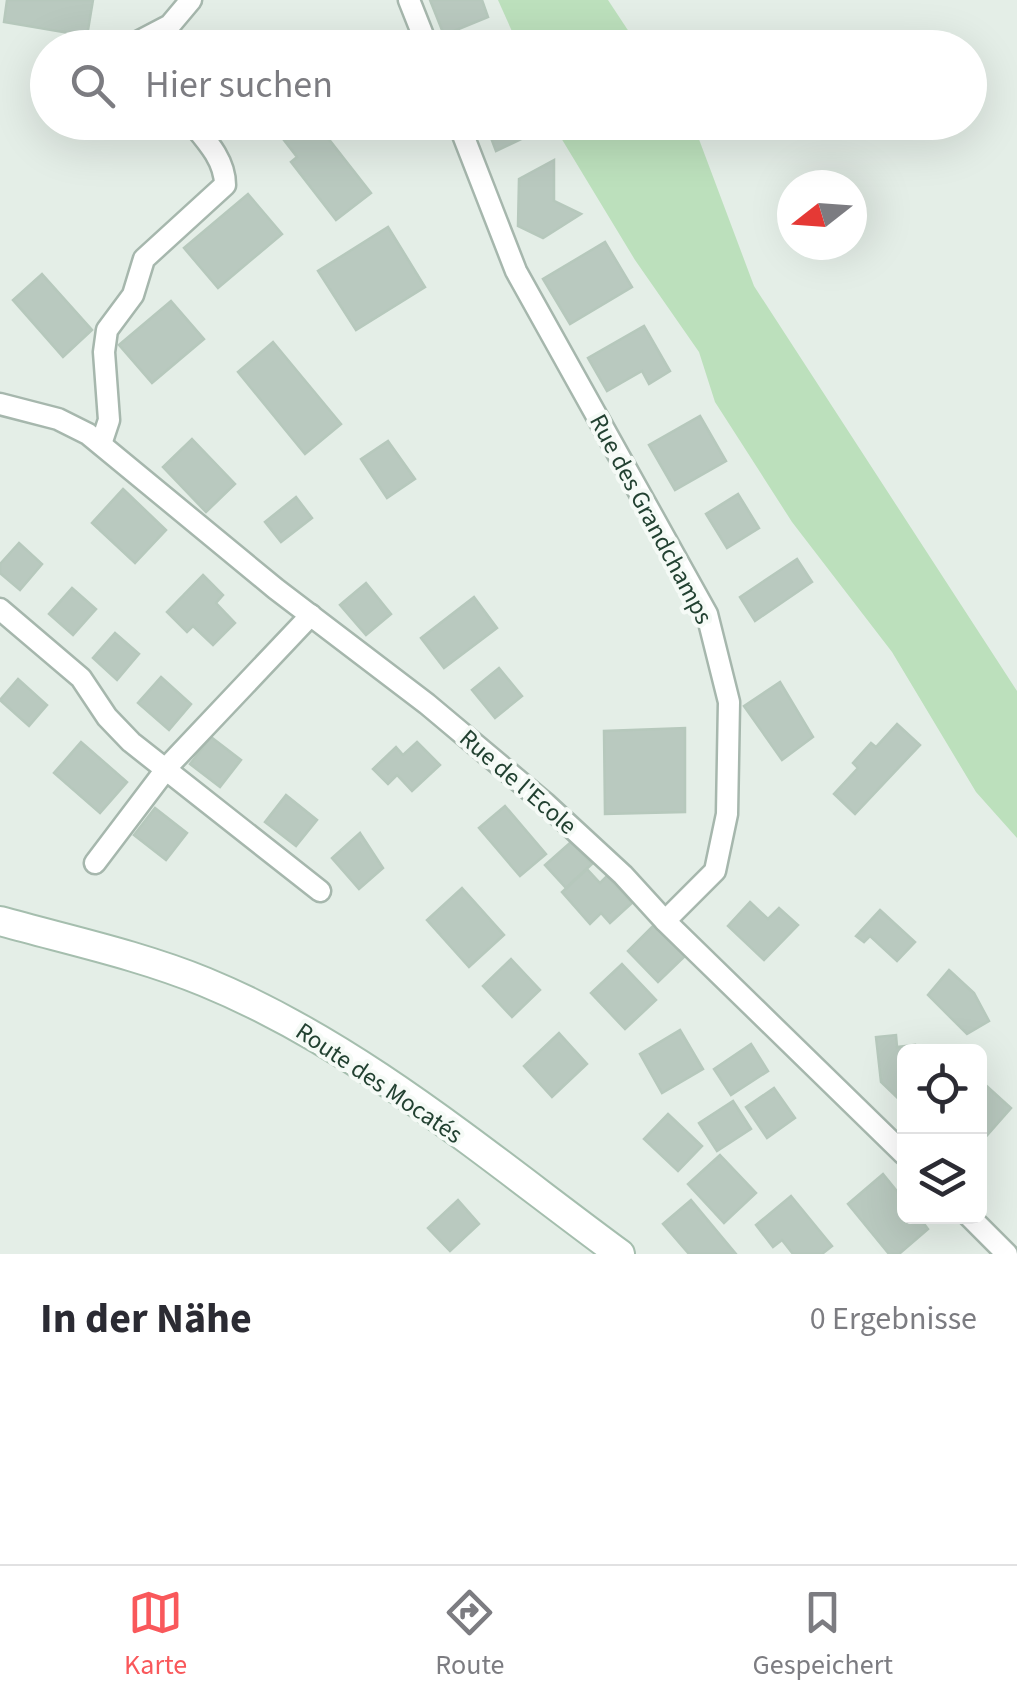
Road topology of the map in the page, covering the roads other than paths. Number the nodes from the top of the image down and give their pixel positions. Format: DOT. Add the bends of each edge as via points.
graph roads {
  1 [pos="191,0"];
  2 [pos="409,0"];
  3 [pos="160,30"];
  4 [pos="421,30"];
  5 [pos="204,140"];
  6 [pos="465,140"];
  7 [pos="0,404"];
  8 [pos="101,444"];
  9 [pos="0,609"];
  10 [pos="311,615"];
  11 [pos="165,770"];
  12 [pos="95,864"];
  13 [pos="320,891"];
  14 [pos="0,921"];
  15 [pos="665,921"];
  16 [pos="897,1147"];
  17 [pos="977,1224"];
  18 [pos="620,1254"];
  19 [pos="1008,1254"];
  1 -- 3 [label="street"];
  2 -- 4 [label="street"];
  5 -- 8 [label="street" via="225,185 144,259 133,295 107,330 108,428"];
  6 -- 15 [label="street, Rue des Grandchamps" via="516,271 707,614 729,702 726,814 715,871"];
  7 -- 8 [label="street, Rue de l'Ecole" via="58,419"];
  8 -- 10 [label="street, Rue de l'Ecole"];
  9 -- 11 [label="street" via="82,678 120,732"];
  10 -- 11 [label="street"];
  10 -- 15 [label="street, Rue de l'Ecole" via="545,803"];
  11 -- 12 [label="street"];
  11 -- 13 [label="street"];
  14 -- 18 [label="street, Route des Mocatés" via="204,982 278,1016 416,1103"];
  15 -- 16 [label="street, Rue de l'Ecole"];
  17 -- 19 [label="street"];
}
